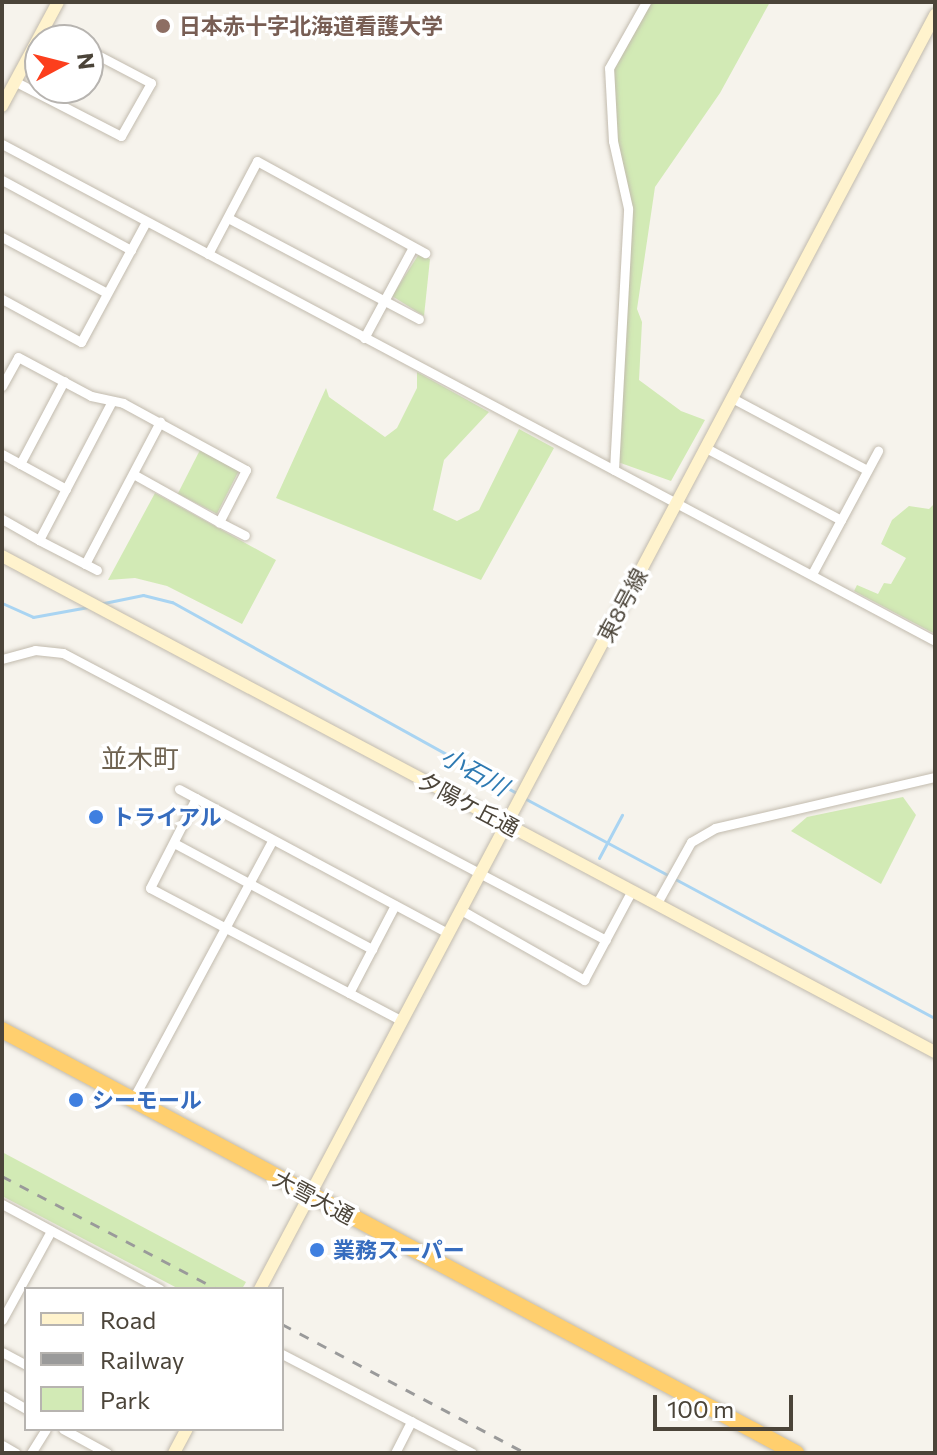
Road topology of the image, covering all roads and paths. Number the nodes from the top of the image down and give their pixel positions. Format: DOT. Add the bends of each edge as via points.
graph roads {
  1 [pos="58,2"];
  2 [pos="646,2"];
  3 [pos="935,15"];
  4 [pos="47,24"];
  5 [pos="104,58"];
  6 [pos="24,67"];
  7 [pos="16,82"];
  8 [pos="24,86"];
  9 [pos="59,104"];
  10 [pos="2,106"];
  11 [pos="2,144"];
  12 [pos="2,180"];
  13 [pos="228,218"];
  14 [pos="146,222"];
  15 [pos="2,237"];
  16 [pos="413,247"];
  17 [pos="131,250"];
  18 [pos="425,253"];
  19 [pos="208,254"];
  20 [pos="107,293"];
  21 [pos="2,299"];
  22 [pos="384,300"];
  23 [pos="419,319"];
  24 [pos="364,338"];
  25 [pos="64,381"];
  26 [pos="2,386"];
  27 [pos="732,398"];
  28 [pos="112,401"];
  29 [pos="160,422"];
  30 [pos="706,448"];
  31 [pos="878,451"];
  32 [pos="2,454"];
  33 [pos="20,464"];
  34 [pos="614,470"];
  35 [pos="867,470"];
  36 [pos="133,474"];
  37 [pos="66,489"];
  38 [pos="677,503"];
  39 [pos="2,519"];
  40 [pos="841,520"];
  41 [pos="219,522"];
  42 [pos="245,535"];
  43 [pos="39,540"];
  44 [pos="2,556"];
  45 [pos="85,564"];
  46 [pos="97,570"];
  47 [pos="812,574"];
  48 [pos="935,641"];
  49 [pos="2,659"];
  50 [pos="935,777"];
  51 [pos="179,789"];
  52 [pos="196,798"];
  53 [pos="504,823"];
  54 [pos="272,841"];
  55 [pos="174,843"];
  56 [pos="479,873"];
  57 [pos="249,883"];
  58 [pos="632,890"];
  59 [pos="657,903"];
  60 [pos="395,905"];
  61 [pos="461,910"];
  62 [pos="225,926"];
  63 [pos="447,933"];
  64 [pos="606,940"];
  65 [pos="372,949"];
  66 [pos="349,993"];
  67 [pos="400,1020"];
  68 [pos="2,1030"];
  69 [pos="935,1052"];
  70 [pos="133,1099"];
  71 [pos="310,1195"];
  72 [pos="2,1204"];
  73 [pos="51,1231"];
  74 [pos="156,1287"];
  75 [pos="261,1287"];
  76 [pos="23,1288"];
  77 [pos="2,1320"];
  78 [pos="2,1352"];
  79 [pos="284,1355"];
  80 [pos="24,1364"];
  81 [pos="2,1395"];
  82 [pos="24,1408"];
  83 [pos="411,1421"];
  84 [pos="45,1431"];
  85 [pos="67,1431"];
  86 [pos="186,1431"];
  87 [pos="2,1445"];
  88 [pos="16,1453"];
  89 [pos="31,1453"];
  90 [pos="107,1453"];
  91 [pos="174,1453"];
  92 [pos="395,1453"];
  93 [pos="472,1453"];
  94 [pos="796,1453"];
  1 -- 4 [label="street"];
  2 -- 34 [label="street" via="609,68 613,141 628,208"];
  3 -- 27 [label="street, 東8号線"];
  5 -- 9 [label="street" via="151,83 121,136"];
  6 -- 7 [label="street"];
  7 -- 8 [label="street"];
  7 -- 10 [label="street"];
  11 -- 14 [label="street"];
  12 -- 17 [label="street"];
  13 -- 16 [label="street" via="257,161"];
  13 -- 19 [label="street"];
  13 -- 22 [label="street"];
  14 -- 17 [label="street"];
  14 -- 19 [label="street"];
  15 -- 20 [label="street"];
  16 -- 18 [label="street"];
  16 -- 22 [label="street"];
  17 -- 20 [label="street"];
  19 -- 24 [label="street"];
  20 -- 21 [label="street" via="81,342"];
  22 -- 23 [label="street"];
  22 -- 24 [label="street"];
  24 -- 34 [label="street"];
  25 -- 26 [label="street" via="18,357"];
  25 -- 28 [label="street"];
  25 -- 33 [label="street"];
  27 -- 30 [label="street, 東8号線"];
  27 -- 35 [label="street"];
  28 -- 29 [label="street"];
  28 -- 37 [label="street"];
  29 -- 36 [label="street"];
  29 -- 41 [label="street" via="246,470"];
  30 -- 38 [label="street, 東8号線"];
  30 -- 40 [label="street"];
  31 -- 35 [label="street"];
  32 -- 33 [label="street"];
  33 -- 37 [label="street"];
  34 -- 38 [label="street"];
  35 -- 40 [label="street"];
  36 -- 41 [label="street"];
  36 -- 45 [label="street"];
  37 -- 43 [label="street"];
  38 -- 47 [label="street"];
  38 -- 53 [label="street, 東8号線"];
  39 -- 43 [label="street"];
  40 -- 47 [label="street"];
  41 -- 42 [label="street"];
  43 -- 45 [label="street"];
  44 -- 53 [label="street, 夕陽ケ丘通"];
  45 -- 46 [label="street"];
  47 -- 48 [label="street"];
  49 -- 56 [label="street" via="35,650 63,653"];
  50 -- 59 [label="street" via="715,828 684,853"];
  51 -- 52 [label="street"];
  52 -- 54 [label="street"];
  52 -- 55 [label="street"];
  53 -- 56 [label="street, 東8号線"];
  53 -- 58 [label="street, 夕陽ケ丘通"];
  54 -- 57 [label="street"];
  54 -- 60 [label="street"];
  55 -- 57 [label="street"];
  55 -- 62 [label="street" via="150,888"];
  56 -- 61 [label="street, 東8号線"];
  56 -- 64 [label="street"];
  57 -- 62 [label="street"];
  57 -- 65 [label="street"];
  58 -- 59 [label="street, 夕陽ケ丘通"];
  58 -- 64 [label="street"];
  59 -- 69 [label="street, 夕陽ケ丘通"];
  60 -- 63 [label="street"];
  60 -- 65 [label="street"];
  61 -- 63 [label="street, 東8号線"];
  61 -- 64 [label="street" via="584,980"];
  62 -- 66 [label="street"];
  62 -- 70 [label="street"];
  63 -- 67 [label="street, 東8号線"];
  65 -- 66 [label="street"];
  66 -- 67 [label="street"];
  67 -- 71 [label="street, 東8号線"];
  68 -- 70 [label="highway, 大雪大通"];
  70 -- 71 [label="highway, 大雪大通"];
  71 -- 75 [label="street, 東8号線"];
  71 -- 94 [label="highway, 大雪大通"];
  72 -- 73 [label="street"];
  73 -- 74 [label="street"];
  73 -- 76 [label="street"];
  76 -- 77 [label="street"];
  78 -- 80 [label="street"];
  79 -- 83 [label="street"];
  81 -- 82 [label="street"];
  83 -- 92 [label="street"];
  83 -- 93 [label="street"];
  84 -- 89 [label="street"];
  85 -- 90 [label="street"];
  86 -- 91 [label="street"];
  87 -- 88 [label="street"];
}
